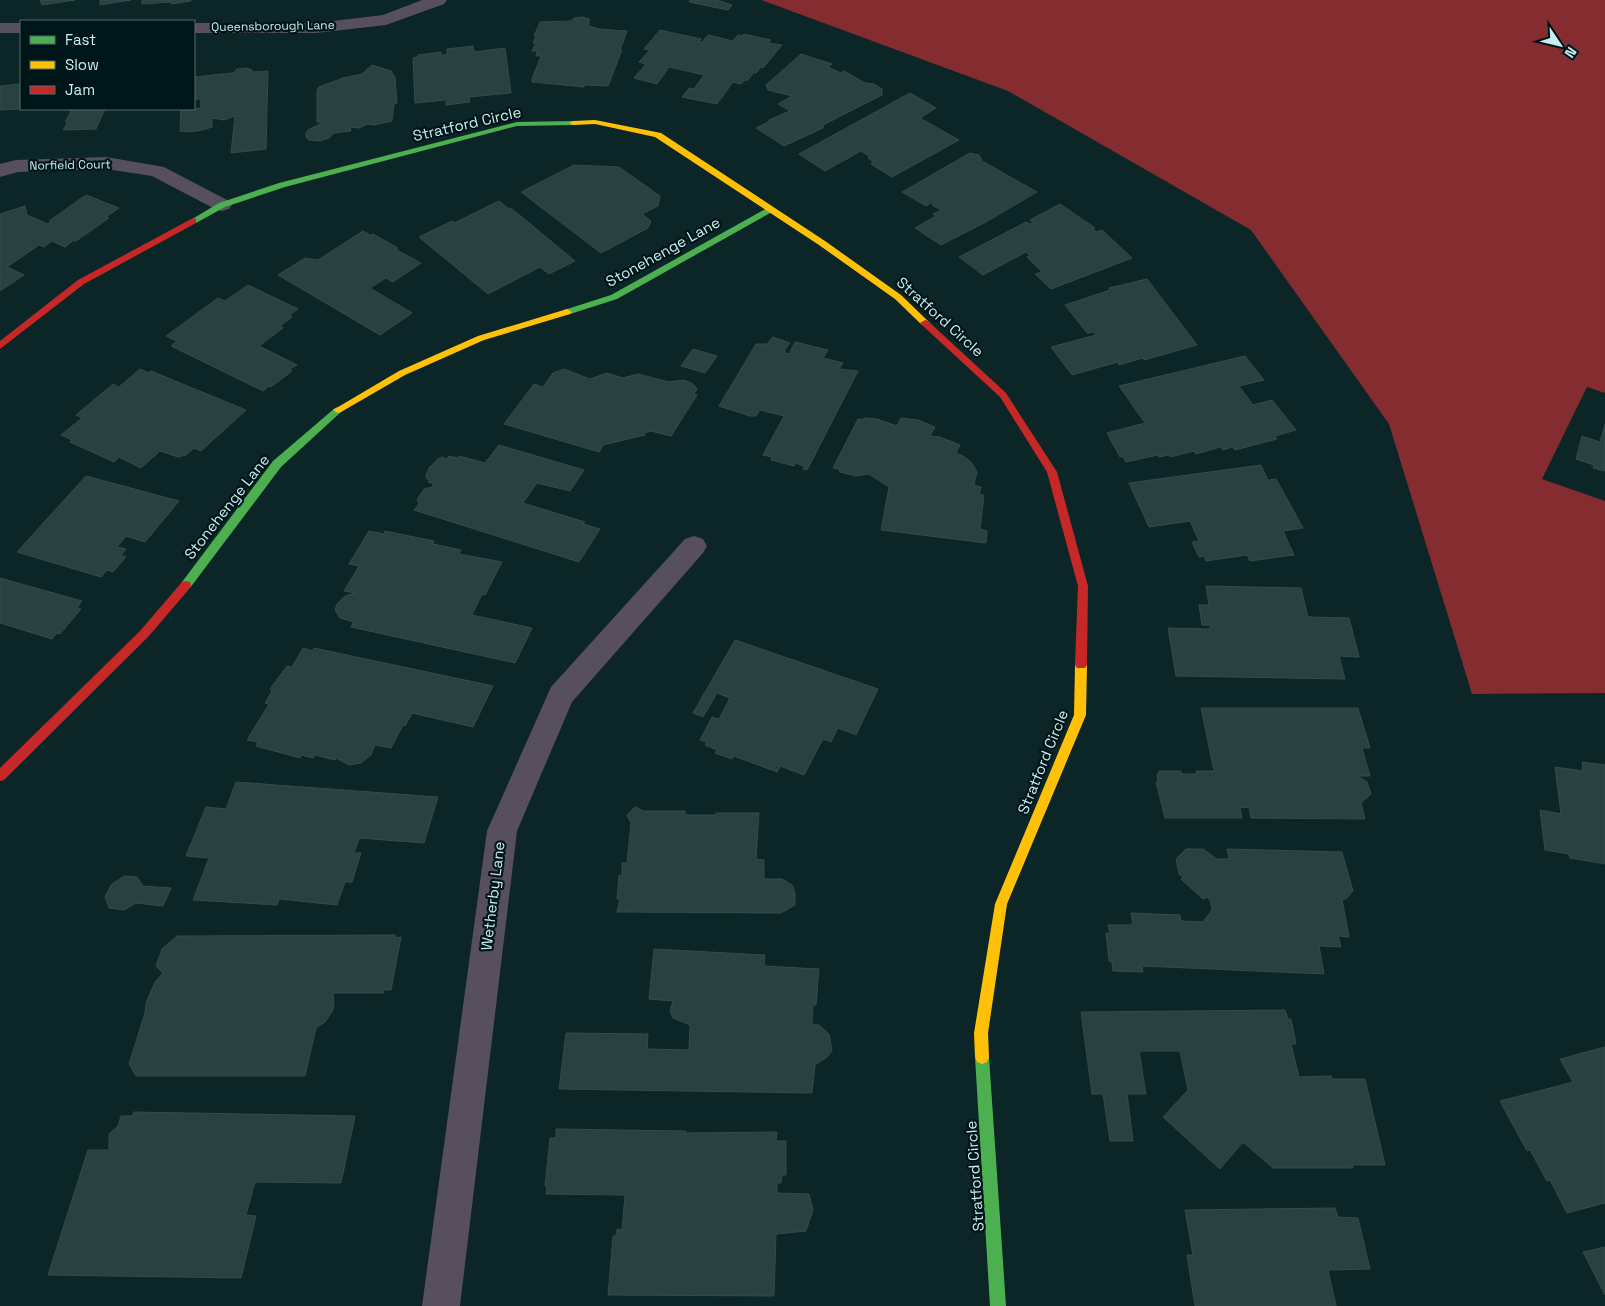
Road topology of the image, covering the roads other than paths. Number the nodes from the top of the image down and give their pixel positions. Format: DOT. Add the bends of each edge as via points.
graph roads {
  1 [pos="438,0"];
  2 [pos="0,28"];
  3 [pos="20,28"];
  4 [pos="195,28"];
  5 [pos="0,170"];
  6 [pos="222,205"];
  7 [pos="770,210"];
  8 [pos="0,346"];
  9 [pos="694,546"];
  10 [pos="0,776"];
  11 [pos="441,1306"];
  12 [pos="998,1306"];
  1 -- 4 [label="street, Queensborough Lane" via="386,20 316,28"];
  2 -- 3 [label="street"];
  5 -- 6 [label="street, Norfield Court" via="16,166 106,163 148,169"];
  6 -- 7 [label="street, Stratford Circle" via="282,185 517,124 595,122 658,135"];
  6 -- 8 [label="street, Stratford Circle" via="81,282"];
  7 -- 10 [label="street, Stonehenge Lane" via="614,297 481,338 402,373 338,410 277,464 144,634"];
  7 -- 12 [label="street, Stratford Circle" via="898,297 1003,395 1052,472 1083,586 1080,715 1001,904 981,1033"];
  9 -- 11 [label="street, Wetherby Lane" via="561,695 502,831"];
}
